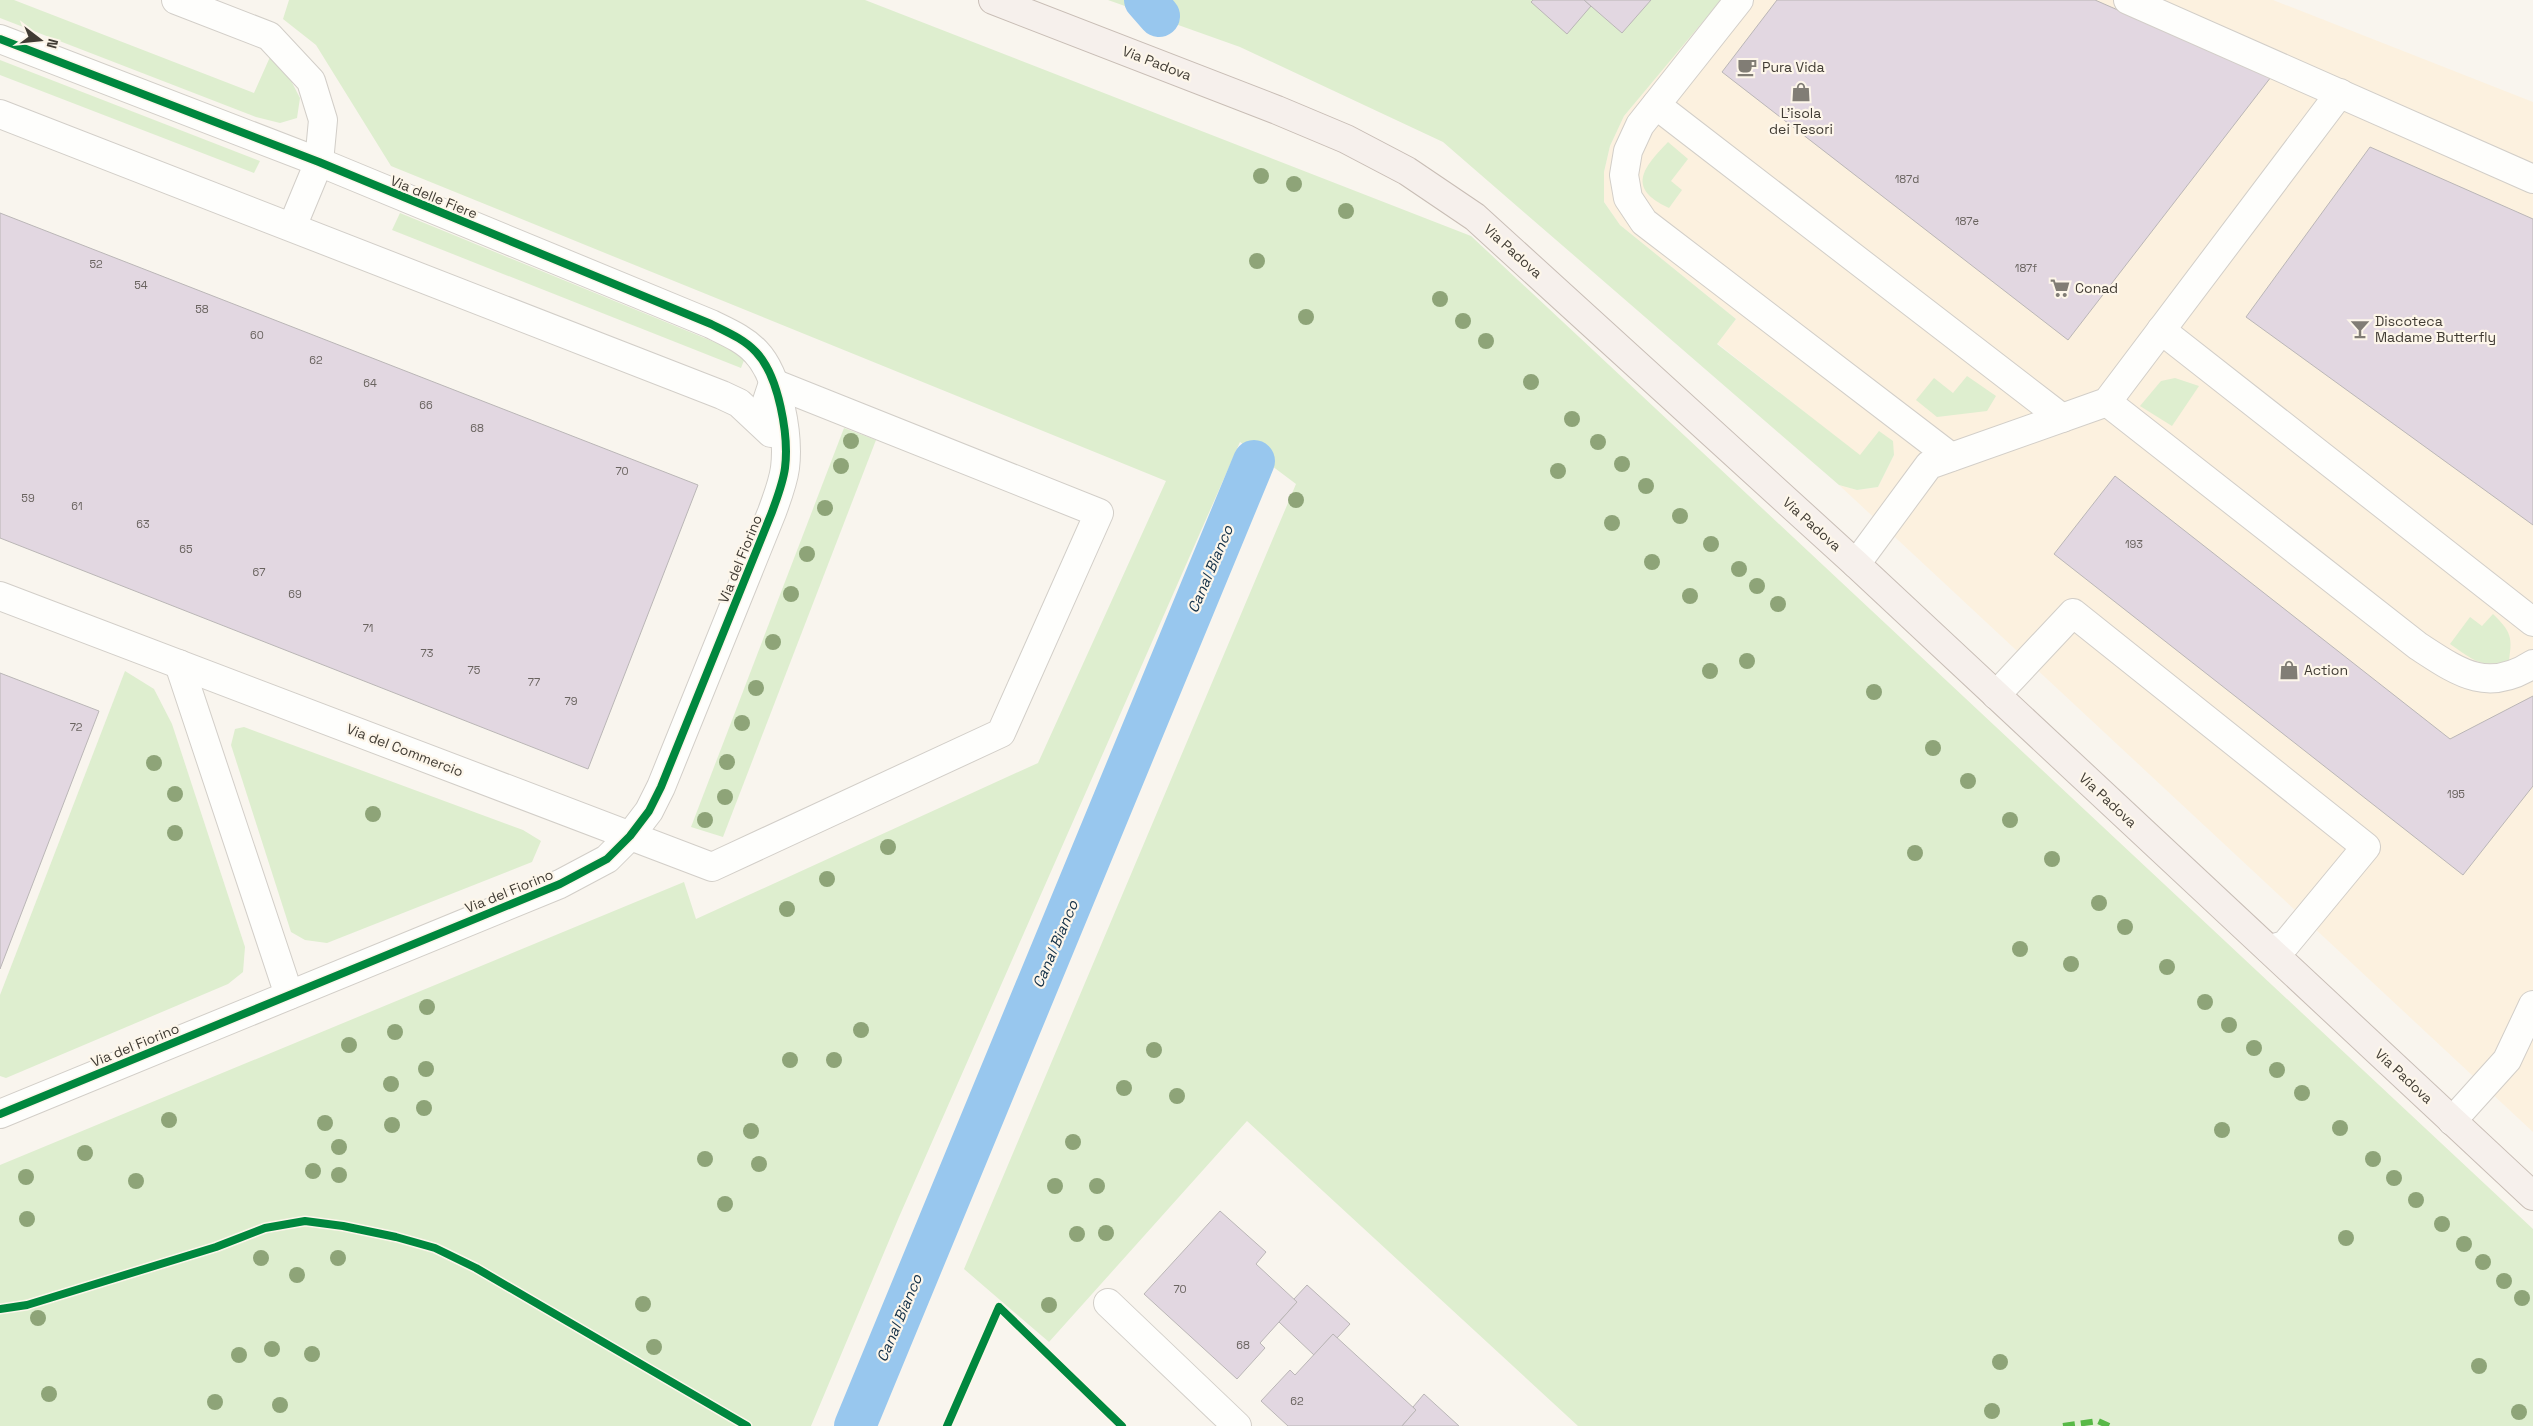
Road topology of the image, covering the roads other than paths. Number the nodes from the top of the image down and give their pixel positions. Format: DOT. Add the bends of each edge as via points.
graph roads {
  1 [pos="176,0"];
  2 [pos="993,0"];
  3 [pos="1739,0"];
  4 [pos="2128,0"];
  5 [pos="0,40"];
  6 [pos="2340,93"];
  7 [pos="1656,105"];
  8 [pos="0,114"];
  9 [pos="319,162"];
  10 [pos="2533,178"];
  11 [pos="292,227"];
  12 [pos="2161,330"];
  13 [pos="773,383"];
  14 [pos="2107,402"];
  15 [pos="2062,418"];
  16 [pos="760,422"];
  17 [pos="785,449"];
  18 [pos="1951,457"];
  19 [pos="1856,564"];
  20 [pos="0,596"];
  21 [pos="2533,622"];
  22 [pos="179,664"];
  23 [pos="2533,664"];
  24 [pos="1996,695"];
  25 [pos="630,836"];
  26 [pos="2268,949"];
  27 [pos="289,995"];
  28 [pos="2533,1005"];
  29 [pos="0,1114"];
  30 [pos="2452,1121"];
  31 [pos="2533,1196"];
  32 [pos="1108,1303"];
  33 [pos="1237,1426"];
  1 -- 9 [label="street" via="269,36 311,81 322,120"];
  2 -- 19 [label="main road, Via Padova" via="1278,110 1346,139 1407,172 1475,217"];
  3 -- 7 [label="street"];
  4 -- 6 [label="street"];
  5 -- 9 [label="street, Via delle Fiere"];
  6 -- 10 [label="street"];
  6 -- 12 [label="street"];
  7 -- 15 [label="street"];
  7 -- 18 [label="street" via="1640,124 1628,151 1624,175 1628,198 1644,222"];
  8 -- 11 [label="street"];
  9 -- 11 [label="street"];
  9 -- 13 [label="street, Via delle Fiere" via="711,324 743,341 757,353"];
  11 -- 16 [label="street" via="722,395 739,403"];
  12 -- 14 [label="street"];
  12 -- 21 [label="street"];
  13 -- 16 [label="street"];
  13 -- 17 [label="street, Via delle Fiere" via="782,415"];
  13 -- 25 [label="street, Via del Commercio" via="1099,513 1002,733 712,867"];
  14 -- 15 [label="street"];
  14 -- 23 [label="street" via="2418,646 2458,672 2491,680"];
  15 -- 18 [label="street"];
  16 -- 17 [label="street"];
  17 -- 25 [label="street, Via del Fiorino" via="781,486 769,521 662,787"];
  18 -- 19 [label="street" via="1929,465"];
  19 -- 24 [label="main road, Via Padova"];
  20 -- 22 [label="street, Via del Commercio"];
  22 -- 25 [label="street, Via del Commercio"];
  22 -- 27 [label="street"];
  24 -- 26 [label="main road, Via Padova"];
  24 -- 26 [label="street" via="2073,613 2366,846 2285,945"];
  25 -- 27 [label="street, Via del Fiorino" via="606,859 560,884"];
  26 -- 30 [label="main road, Via Padova"];
  27 -- 29 [label="street, Via del Fiorino"];
  28 -- 30 [label="street" via="2507,1060"];
  30 -- 31 [label="main road, Via Padova"];
  32 -- 33 [label="street"];
}
